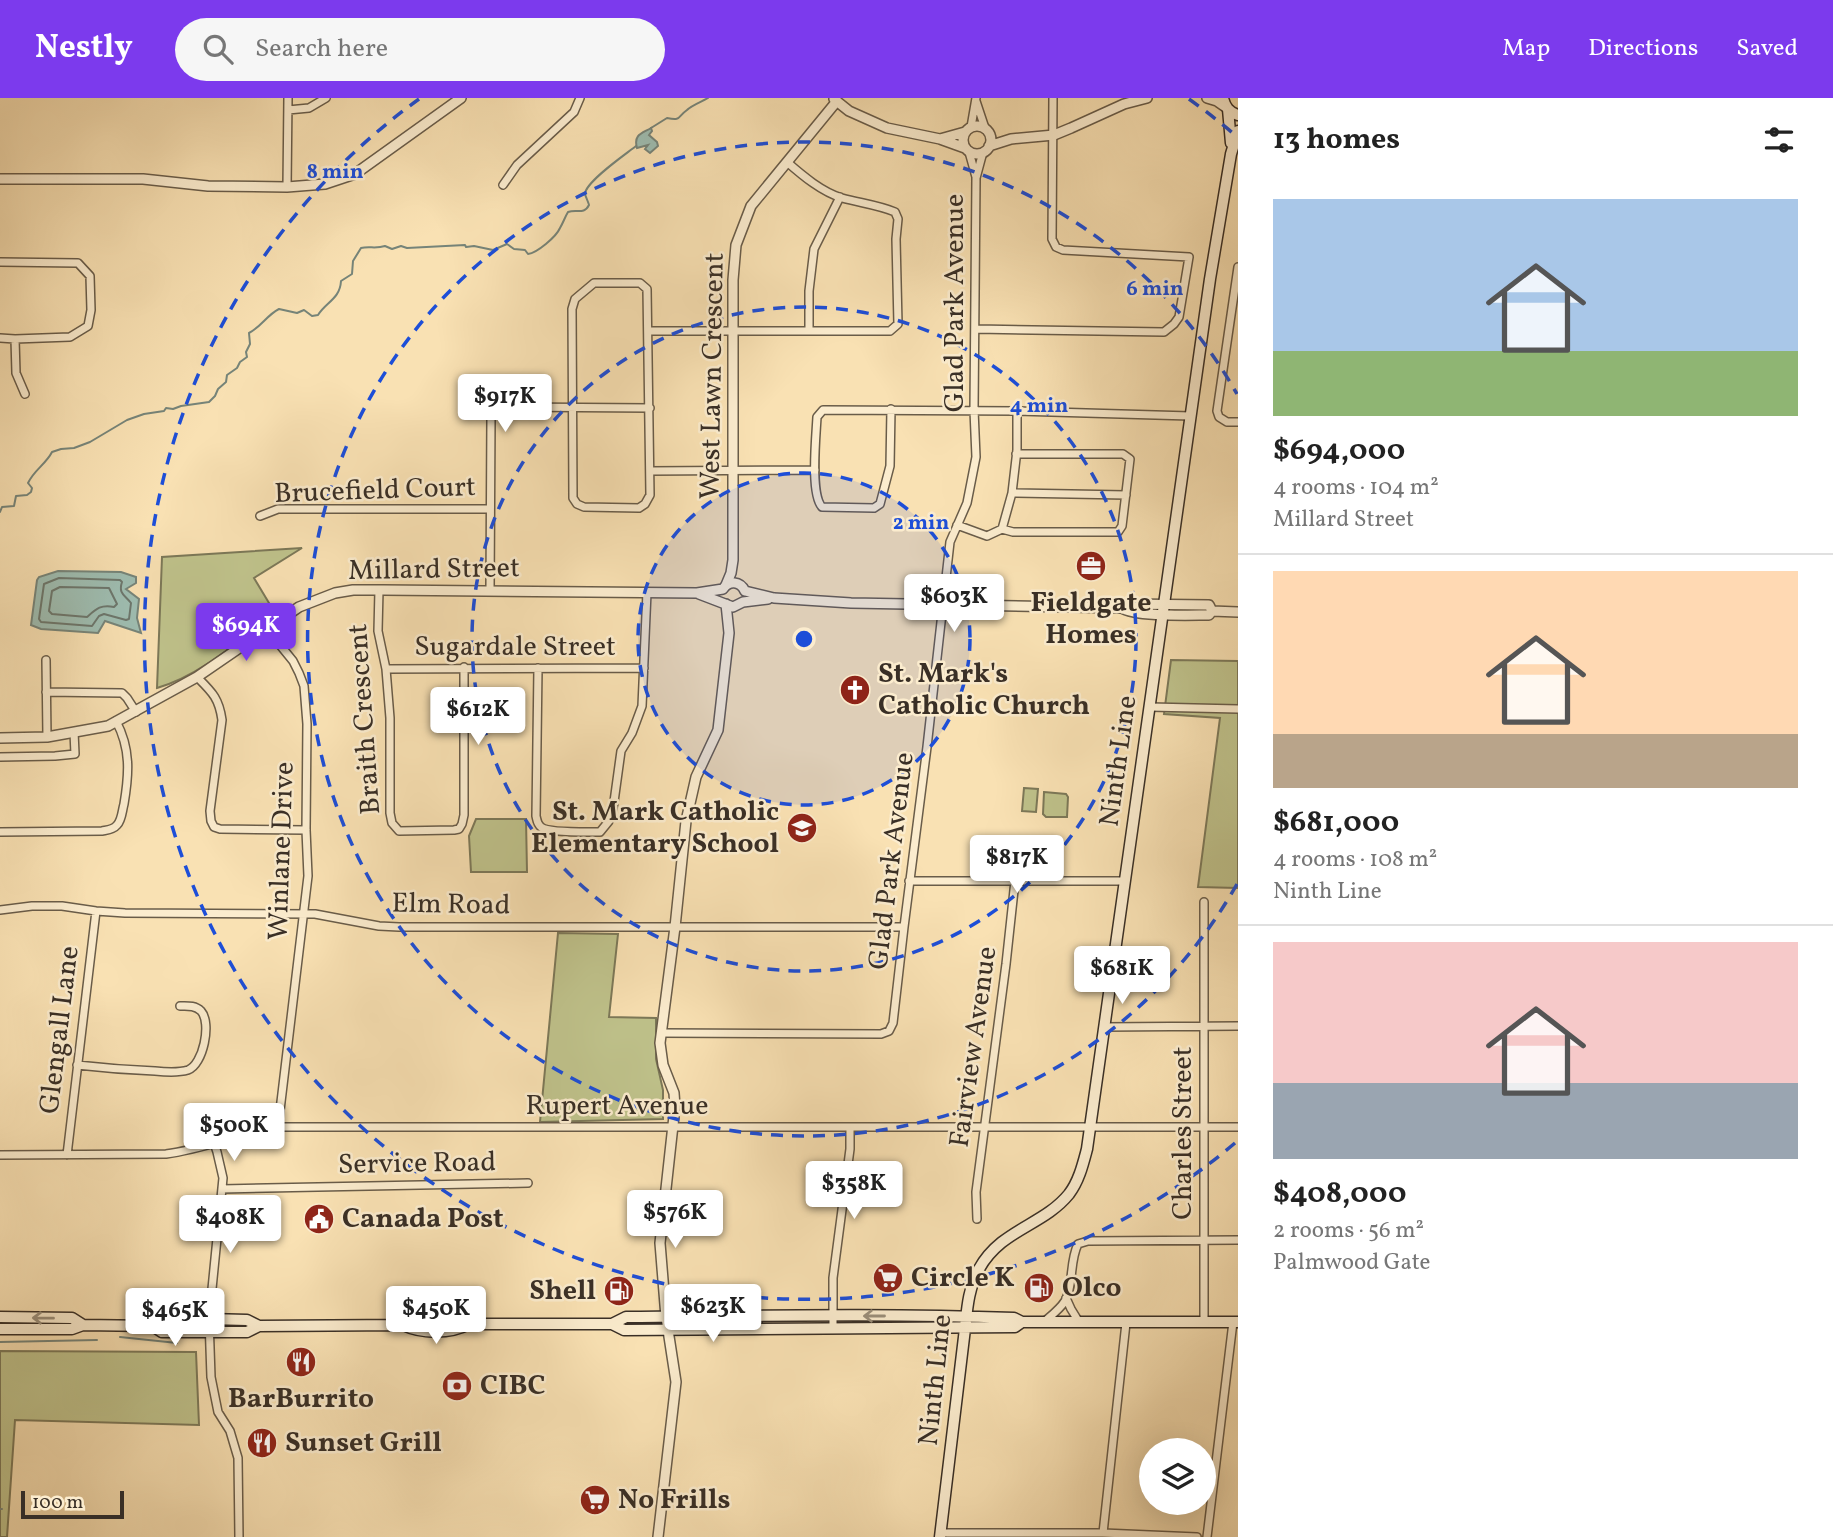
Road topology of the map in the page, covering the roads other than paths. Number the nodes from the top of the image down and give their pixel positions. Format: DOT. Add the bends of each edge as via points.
graph roads {
  1 [pos="288,98"];
  2 [pos="326,98"];
  3 [pos="461,98"];
  4 [pos="580,98"];
  5 [pos="1053,98"];
  6 [pos="1147,98"];
  7 [pos="1207,98"];
  8 [pos="976,99"];
  9 [pos="835,100"];
  10 [pos="1131,100"];
  11 [pos="1226,105"];
  12 [pos="288,110"];
  13 [pos="1238,115"];
  14 [pos="968,129"];
  15 [pos="987,130"];
  16 [pos="1238,131"];
  17 [pos="1054,135"];
  18 [pos="940,139"];
  19 [pos="1011,139"];
  20 [pos="986,149"];
  21 [pos="967,150"];
  22 [pos="1231,154"];
  23 [pos="788,162"];
  24 [pos="976,178"];
  25 [pos="0,179"];
  26 [pos="503,185"];
  27 [pos="287,187"];
  28 [pos="840,197"];
  29 [pos="0,262"];
  30 [pos="1238,267"];
  31 [pos="976,329"];
  32 [pos="648,331"];
  33 [pos="733,331"];
  34 [pos="809,331"];
  35 [pos="0,338"];
  36 [pos="15,339"];
  37 [pos="24,394"];
  38 [pos="573,408"];
  39 [pos="650,408"];
  40 [pos="891,409"];
  41 [pos="974,410"];
  42 [pos="1017,411"];
  43 [pos="1190,416"];
  44 [pos="1238,422"];
  45 [pos="1016,454"];
  46 [pos="733,469"];
  47 [pos="815,470"];
  48 [pos="650,471"];
  49 [pos="1012,493"];
  50 [pos="1126,495"];
  51 [pos="491,509"];
  52 [pos="260,516"];
  53 [pos="957,525"];
  54 [pos="1002,529"];
  55 [pos="733,560"];
  56 [pos="724,587"];
  57 [pos="744,588"];
  58 [pos="379,590"];
  59 [pos="490,591"];
  60 [pos="648,592"];
  61 [pos="697,593"];
  62 [pos="774,598"];
  63 [pos="725,604"];
  64 [pos="741,604"];
  65 [pos="943,604"];
  66 [pos="1164,610"];
  67 [pos="1238,612"];
  68 [pos="267,629"];
  69 [pos="729,633"];
  70 [pos="46,660"];
  71 [pos="464,667"];
  72 [pos="538,668"];
  73 [pos="644,668"];
  74 [pos="386,669"];
  75 [pos="197,677"];
  76 [pos="46,692"];
  77 [pos="1150,707"];
  78 [pos="1238,709"];
  79 [pos="136,712"];
  80 [pos="116,721"];
  81 [pos="74,732"];
  82 [pos="47,737"];
  83 [pos="0,738"];
  84 [pos="0,757"];
  85 [pos="306,830"];
  86 [pos="0,832"];
  87 [pos="909,881"];
  88 [pos="1015,881"];
  89 [pos="1124,881"];
  90 [pos="1203,902"];
  91 [pos="0,910"];
  92 [pos="96,911"];
  93 [pos="304,914"];
  94 [pos="675,927"];
  95 [pos="904,928"];
  96 [pos="180,1006"];
  97 [pos="1204,1026"];
  98 [pos="1238,1026"];
  99 [pos="1104,1027"];
  100 [pos="661,1032"];
  101 [pos="78,1065"];
  102 [pos="278,1127"];
  103 [pos="673,1127"];
  104 [pos="850,1127"];
  105 [pos="984,1127"];
  106 [pos="1091,1127"];
  107 [pos="1204,1127"];
  108 [pos="1238,1127"];
  109 [pos="214,1143"];
  110 [pos="0,1155"];
  111 [pos="67,1155"];
  112 [pos="528,1183"];
  113 [pos="222,1189"];
  114 [pos="977,1219"];
  115 [pos="1204,1240"];
  116 [pos="1238,1240"];
  117 [pos="1066,1298"];
  118 [pos="966,1316"];
  119 [pos="0,1317"];
  120 [pos="666,1317"];
  121 [pos="209,1319"];
  122 [pos="833,1322"];
  123 [pos="1022,1322"];
  124 [pos="1044,1322"];
  125 [pos="1080,1322"];
  126 [pos="1204,1322"];
  127 [pos="1236,1322"];
  128 [pos="1126,1323"];
  129 [pos="612,1324"];
  130 [pos="83,1325"];
  131 [pos="153,1326"];
  132 [pos="259,1326"];
  133 [pos="965,1328"];
  134 [pos="0,1329"];
  135 [pos="668,1329"];
  136 [pos="209,1332"];
  137 [pos="1103,1533"];
  138 [pos="940,1535"];
  139 [pos="239,1537"];
  140 [pos="658,1537"];
  141 [pos="1197,1537"];
  142 [pos="1207,1537"];
  1 -- 12 [label="street"];
  2 -- 12 [label="street" via="309,108"];
  3 -- 27 [label="street" via="355,174 325,184"];
  4 -- 26 [label="street" via="574,112 517,164"];
  5 -- 17 [label="street"];
  6 -- 10 [label="street"];
  7 -- 11 [label="street"];
  8 -- 14 [label="street"];
  8 -- 15 [label="street"];
  9 -- 18 [label="street" via="887,128"];
  9 -- 23 [label="street, West Lawn Crescent"];
  10 -- 17 [label="street"];
  11 -- 13 [label="main road"];
  11 -- 22 [label="main road, Ninth Line"];
  12 -- 27 [label="street"];
  14 -- 15 [label="street" via="978,126"];
  14 -- 18 [label="street"];
  14 -- 21 [label="street" via="962,140"];
  15 -- 19 [label="street"];
  15 -- 20 [label="street"];
  16 -- 22 [label="main road, Ninth Line"];
  17 -- 19 [label="street"];
  17 -- 31 [label="street" via="1052,239 1056,247 1189,257 1179,317 1164,332"];
  18 -- 21 [label="street"];
  19 -- 20 [label="street"];
  20 -- 21 [label="street" via="978,154"];
  20 -- 24 [label="street, Glad Park Avenue"];
  21 -- 24 [label="street, Glad Park Avenue"];
  22 -- 43 [label="main road, Ninth Line"];
  23 -- 28 [label="street"];
  23 -- 33 [label="street, West Lawn Crescent" via="751,206 736,245"];
  24 -- 31 [label="street, Glad Park Avenue"];
  25 -- 27 [label="street" via="144,179"];
  28 -- 34 [label="street" via="814,249"];
  28 -- 34 [label="street" via="895,212 898,324 890,331"];
  29 -- 36 [label="street" via="78,263 90,276 88,326 70,337"];
  30 -- 44 [label="street" via="1217,411 1227,422"];
  31 -- 41 [label="street, Glad Park Avenue"];
  32 -- 33 [label="street"];
  32 -- 38 [label="street" via="647,289 640,283 594,283 575,299"];
  32 -- 39 [label="street"];
  33 -- 34 [label="street"];
  33 -- 46 [label="street, West Lawn Crescent"];
  35 -- 36 [label="street"];
  36 -- 37 [label="street" via="16,373"];
  38 -- 39 [label="street"];
  38 -- 48 [label="street" via="573,498 578,504 639,508 650,495"];
  38 -- 51 [label="street" via="497,409 491,417"];
  39 -- 48 [label="street"];
  40 -- 41 [label="street"];
  40 -- 47 [label="street" via="823,410 817,417"];
  40 -- 47 [label="street" via="890,466 880,504 874,508 822,507 817,502"];
  41 -- 42 [label="street"];
  41 -- 53 [label="street, Glad Park Avenue" via="976,457 967,503"];
  42 -- 43 [label="street"];
  42 -- 45 [label="street"];
  43 -- 66 [label="main road, Ninth Line"];
  45 -- 49 [label="street"];
  45 -- 50 [label="street" via="1123,454 1130,459"];
  46 -- 47 [label="street"];
  46 -- 48 [label="street"];
  46 -- 55 [label="street, West Lawn Crescent"];
  49 -- 50 [label="street"];
  49 -- 54 [label="street"];
  50 -- 54 [label="street" via="1118,532"];
  51 -- 52 [label="street, Brucefield Court" via="278,509"];
  51 -- 59 [label="street"];
  53 -- 54 [label="street" via="987,536"];
  53 -- 65 [label="street, Glad Park Avenue" via="950,542"];
  55 -- 56 [label="street, West Lawn Crescent"];
  55 -- 57 [label="street, West Lawn Crescent"];
  56 -- 57 [label="street" via="736,583"];
  56 -- 61 [label="street, Millard Street"];
  56 -- 63 [label="street"];
  57 -- 62 [label="street"];
  57 -- 64 [label="street"];
  58 -- 59 [label="street, Millard Street"];
  58 -- 68 [label="street, Millard Street" via="353,590 316,599"];
  58 -- 74 [label="street, Braith Crescent" via="377,631"];
  59 -- 60 [label="street, Millard Street"];
  60 -- 61 [label="street, Millard Street"];
  60 -- 73 [label="street"];
  61 -- 63 [label="street, Millard Street"];
  62 -- 64 [label="street"];
  62 -- 65 [label="street"];
  63 -- 64 [label="street"];
  63 -- 69 [label="street"];
  64 -- 69 [label="street"];
  65 -- 66 [label="street"];
  65 -- 87 [label="street, Glad Park Avenue"];
  66 -- 67 [label="street" via="1209,615 1212,611"];
  66 -- 77 [label="main road, Ninth Line"];
  68 -- 75 [label="street, Millard Street"];
  68 -- 85 [label="street, Winlane Drive" via="293,661 304,686"];
  69 -- 94 [label="street" via="718,730 696,777 686,821"];
  70 -- 76 [label="street"];
  71 -- 72 [label="street, Sugardale Street"];
  71 -- 74 [label="street, Sugardale Street"];
  71 -- 74 [label="street, Braith Crescent" via="464,815 459,830 399,831 392,824"];
  72 -- 73 [label="street, Sugardale Street"];
  72 -- 73 [label="street" via="538,824 542,829 593,832 600,832 613,809 621,751 642,706"];
  75 -- 79 [label="street, Millard Street"];
  75 -- 85 [label="street" via="215,696 222,720 210,811 214,827"];
  76 -- 79 [label="street" via="122,693"];
  76 -- 82 [label="street"];
  77 -- 78 [label="street"];
  77 -- 89 [label="main road, Ninth Line"];
  79 -- 80 [label="street, Millard Street"];
  80 -- 81 [label="street, Millard Street"];
  80 -- 86 [label="street" via="127,747 128,765 117,826 102,831"];
  81 -- 82 [label="street, Millard Street"];
  81 -- 84 [label="street" via="75,754"];
  82 -- 83 [label="street, Millard Street"];
  85 -- 93 [label="street, Winlane Drive"];
  87 -- 88 [label="street"];
  87 -- 95 [label="street, Glad Park Avenue"];
  88 -- 89 [label="street"];
  88 -- 105 [label="street, Fairview Avenue"];
  89 -- 99 [label="main road, Ninth Line"];
  90 -- 97 [label="street, Charles Street"];
  91 -- 92 [label="street, Elm Road" via="62,906"];
  92 -- 93 [label="street, Elm Road"];
  92 -- 101 [label="street, Glengall Lane"];
  93 -- 94 [label="street, Elm Road" via="399,927"];
  93 -- 102 [label="street, Winlane Drive"];
  94 -- 95 [label="street, Elm Road"];
  94 -- 100 [label="street"];
  95 -- 100 [label="street, Glad Park Avenue" via="890,1031"];
  96 -- 101 [label="street" via="194,1007 206,1021 202,1051 190,1069 114,1070"];
  97 -- 98 [label="street"];
  97 -- 99 [label="street"];
  97 -- 107 [label="street, Charles Street"];
  99 -- 106 [label="main road, Ninth Line"];
  100 -- 103 [label="street" via="663,1065 674,1093"];
  101 -- 111 [label="street, Glengall Lane"];
  102 -- 103 [label="street, Rupert Avenue"];
  102 -- 109 [label="street, Rupert Avenue"];
  103 -- 104 [label="street, Rupert Avenue"];
  103 -- 120 [label="street" via="660,1243"];
  104 -- 105 [label="street, Rupert Avenue"];
  104 -- 122 [label="street" via="833,1278"];
  105 -- 106 [label="street, Rupert Avenue"];
  105 -- 114 [label="street, Fairview Avenue"];
  106 -- 107 [label="street, Rupert Avenue"];
  106 -- 118 [label="main road, Ninth Line" via="1081,1171 1071,1191 1059,1205 996,1246 971,1287"];
  107 -- 108 [label="street, Rupert Avenue"];
  107 -- 115 [label="street, Charles Street"];
  109 -- 111 [label="street, Rupert Avenue" via="166,1154"];
  109 -- 113 [label="street"];
  110 -- 111 [label="street, Rupert Avenue"];
  112 -- 113 [label="street, Service Road"];
  113 -- 121 [label="street"];
  115 -- 116 [label="street"];
  115 -- 117 [label="street" via="1078,1244"];
  115 -- 126 [label="street, Charles Street"];
  117 -- 124 [label="street"];
  117 -- 125 [label="street"];
  118 -- 122 [label="main road, one-way"];
  118 -- 123 [label="main road"];
  118 -- 133 [label="main road, Ninth Line"];
  130 -- 119 [label="main road, one-way" via="72,1318"];
  120 -- 122 [label="main road"];
  120 -- 129 [label="main road" via="626,1317"];
  120 -- 135 [label="street"];
  121 -- 131 [label="main road" via="163,1320"];
  121 -- 132 [label="main road" via="247,1320"];
  121 -- 136 [label="street"];
  122 -- 133 [label="main road"];
  122 -- 135 [label="main road"];
  123 -- 124 [label="main road"];
  123 -- 133 [label="main road" via="1015,1327"];
  124 -- 125 [label="main road"];
  125 -- 128 [label="main road"];
  126 -- 127 [label="main road"];
  126 -- 128 [label="main road"];
  127 -- 142 [label="street"];
  128 -- 137 [label="street"];
  129 -- 132 [label="main road" via="469,1324 439,1331 403,1325"];
  129 -- 135 [label="main road" via="624,1330"];
  130 -- 131 [label="main road"];
  130 -- 134 [label="main road"];
  131 -- 136 [label="main road" via="162,1332"];
  132 -- 136 [label="main road" via="247,1332"];
  133 -- 138 [label="main road, Ninth Line"];
  135 -- 140 [label="street" via="677,1382"];
  136 -- 139 [label="street" via="218,1412 238,1458"];
  137 -- 138 [label="street"];
  137 -- 141 [label="street"];
}
